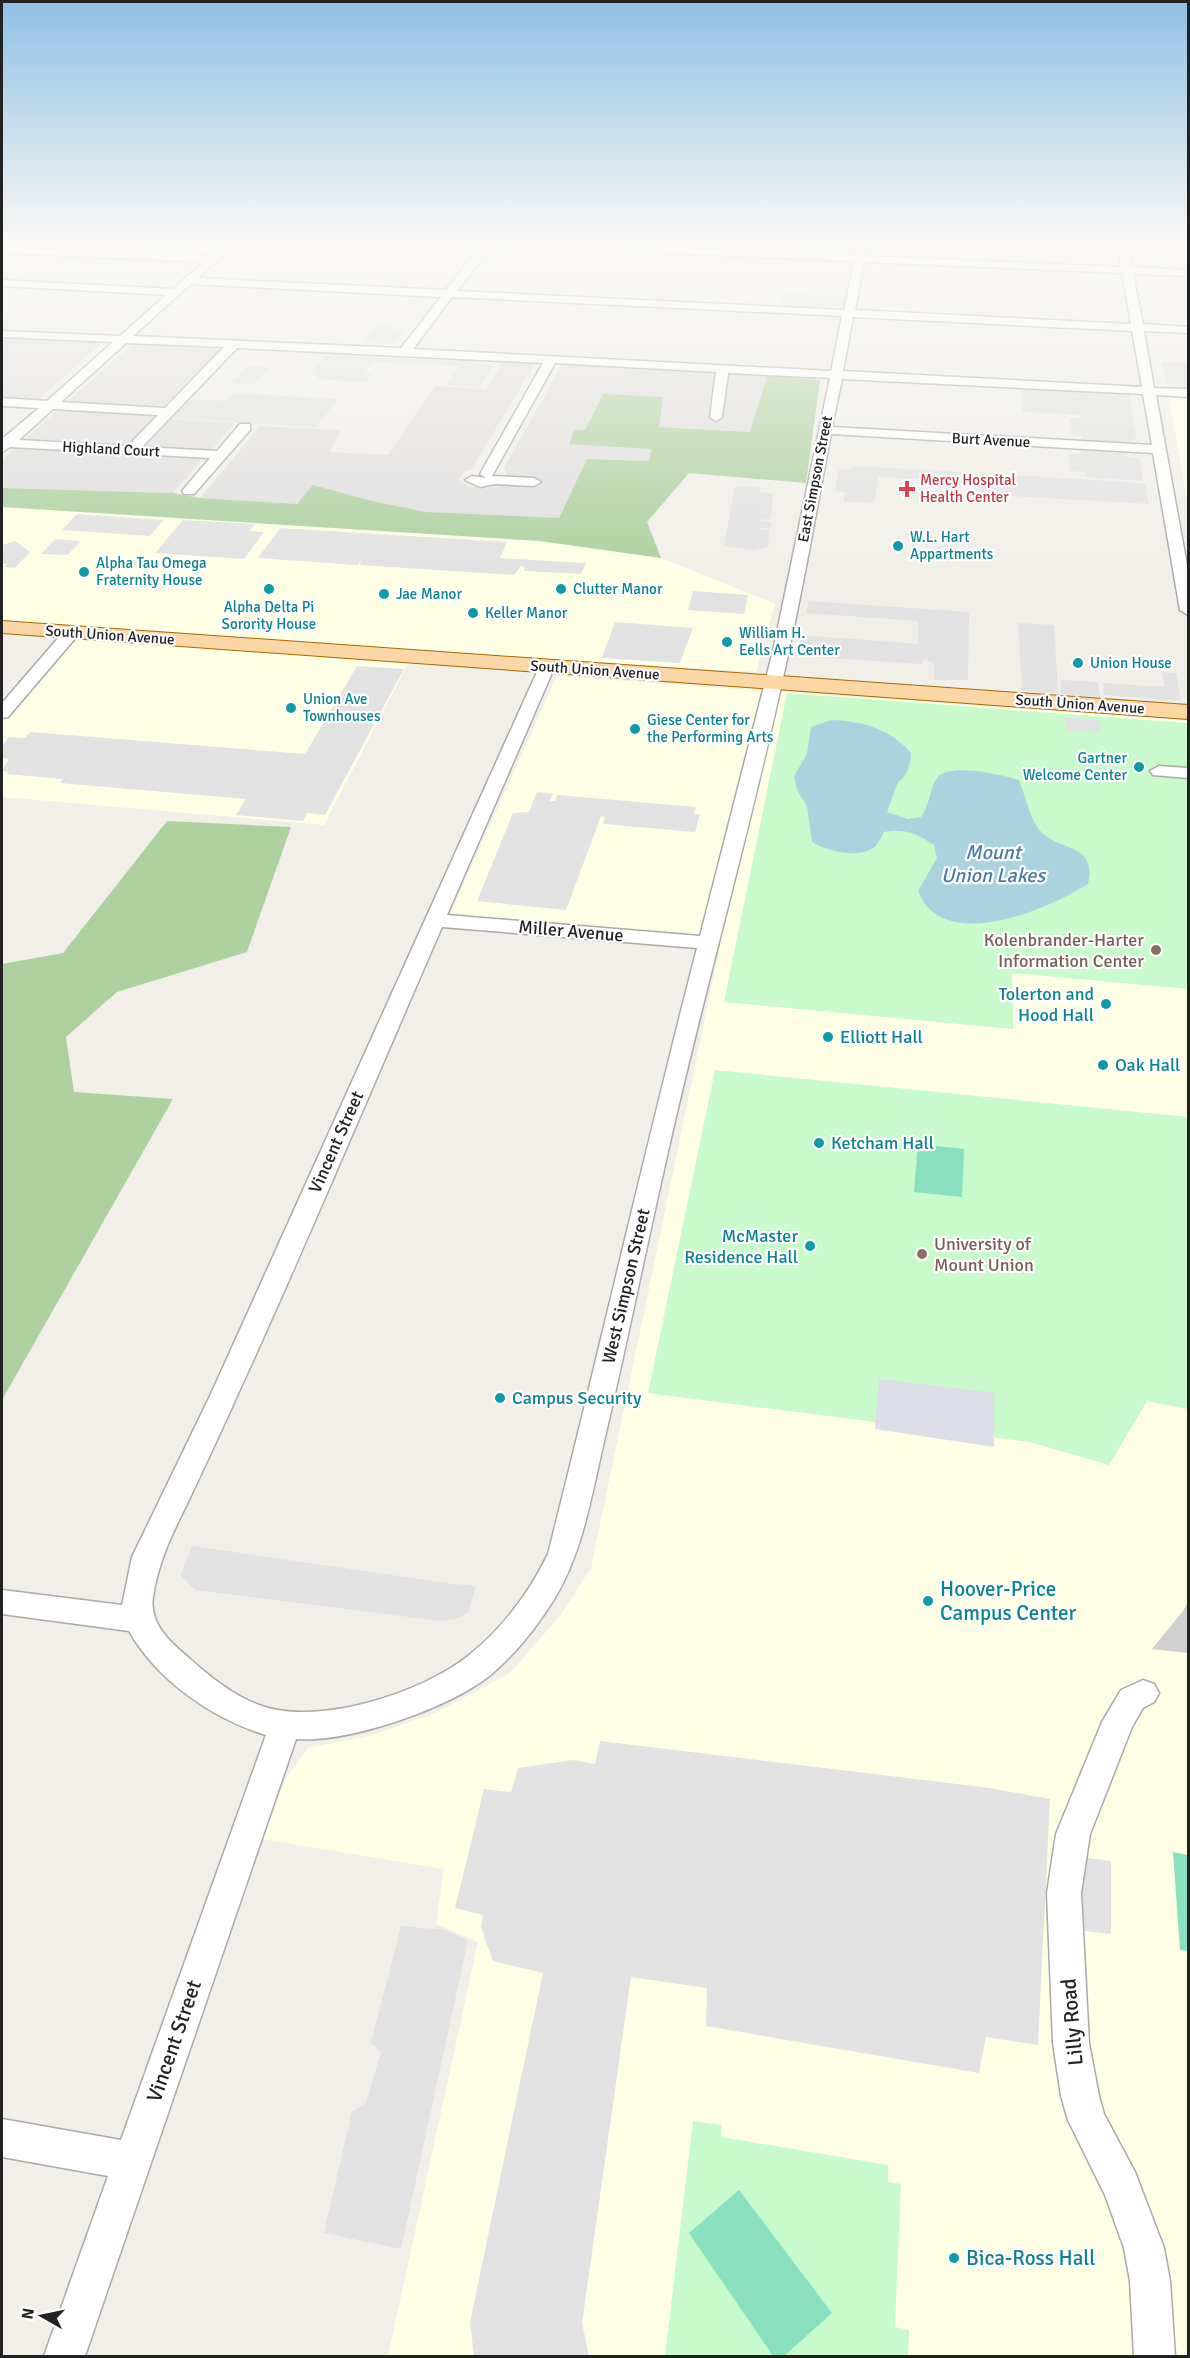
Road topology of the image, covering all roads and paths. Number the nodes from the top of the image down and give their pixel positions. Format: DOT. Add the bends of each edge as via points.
graph roads {
  1 [pos="107,351"];
  2 [pos="227,351"];
  3 [pos="381,351"];
  4 [pos="841,351"];
  5 [pos="1141,351"];
  6 [pos="404,352"];
  7 [pos="551,359"];
  8 [pos="724,368"];
  9 [pos="836,374"];
  10 [pos="1147,391"];
  11 [pos="1188,393"];
  12 [pos="2,402"];
  13 [pos="48,405"];
  14 [pos="170,412"];
  15 [pos="716,417"];
  16 [pos="245,427"];
  17 [pos="824,430"];
  18 [pos="3,444"];
  19 [pos="1158,449"];
  20 [pos="132,450"];
  21 [pos="220,455"];
  22 [pos="534,482"];
  23 [pos="189,491"];
  24 [pos="1188,610"];
  25 [pos="2,627"];
  26 [pos="72,632"];
  27 [pos="547,666"];
  28 [pos="773,682"];
  29 [pos="1188,712"];
  30 [pos="2,713"];
  31 [pos="1159,771"];
  32 [pos="1188,773"];
  33 [pos="435,920"];
  34 [pos="708,943"];
  35 [pos="2,1602"];
  36 [pos="138,1620"];
  37 [pos="1143,1693"];
  38 [pos="285,1725"];
  39 [pos="2,2138"];
  40 [pos="132,2161"];
  41 [pos="64,2356"];
  42 [pos="1155,2356"];
  1 -- 13 [label="street"];
  2 -- 14 [label="street"];
  3 -- 6 [label="street"];
  4 -- 9 [label="street, East Simpson Street"];
  5 -- 10 [label="street"];
  6 -- 7 [label="street"];
  7 -- 8 [label="street"];
  7 -- 22 [label="street" via="491,477"];
  8 -- 9 [label="street"];
  8 -- 15 [label="street" via="717,387 720,402"];
  9 -- 10 [label="street"];
  9 -- 17 [label="street, East Simpson Street"];
  10 -- 11 [label="street"];
  10 -- 19 [label="street"];
  12 -- 13 [label="street"];
  13 -- 14 [label="street"];
  13 -- 18 [label="street"];
  14 -- 20 [label="street"];
  16 -- 21 [label="street"];
  17 -- 19 [label="street, Burt Avenue"];
  17 -- 28 [label="street, East Simpson Street"];
  18 -- 20 [label="street, Highland Court"];
  19 -- 24 [label="street"];
  20 -- 21 [label="street, Highland Court"];
  21 -- 23 [label="street"];
  25 -- 26 [label="main road, South Union Avenue"];
  26 -- 27 [label="main road, South Union Avenue"];
  26 -- 30 [label="street"];
  27 -- 28 [label="main road, South Union Avenue"];
  27 -- 33 [label="street, Vincent Street"];
  28 -- 29 [label="main road, South Union Avenue"];
  28 -- 34 [label="street, West Simpson Street"];
  31 -- 32 [label="street"];
  33 -- 34 [label="street, Miller Avenue"];
  33 -- 36 [label="street, Vincent Street" via="224,1396 147,1557 137,1600"];
  34 -- 38 [label="street, West Simpson Street" via="556,1571 521,1621 459,1680 381,1713 337,1723"];
  35 -- 36 [label="street"];
  36 -- 38 [label="street, West Simpson Street" via="163,1655 203,1689 248,1715"];
  37 -- 42 [label="street, Lilly Road" via="1132,1699 1118,1722 1073,1834 1064,1893 1071,2043 1080,2096 1144,2248"];
  38 -- 40 [label="street, Vincent Street"];
  39 -- 40 [label="street"];
  40 -- 41 [label="street, Vincent Street"];
}
